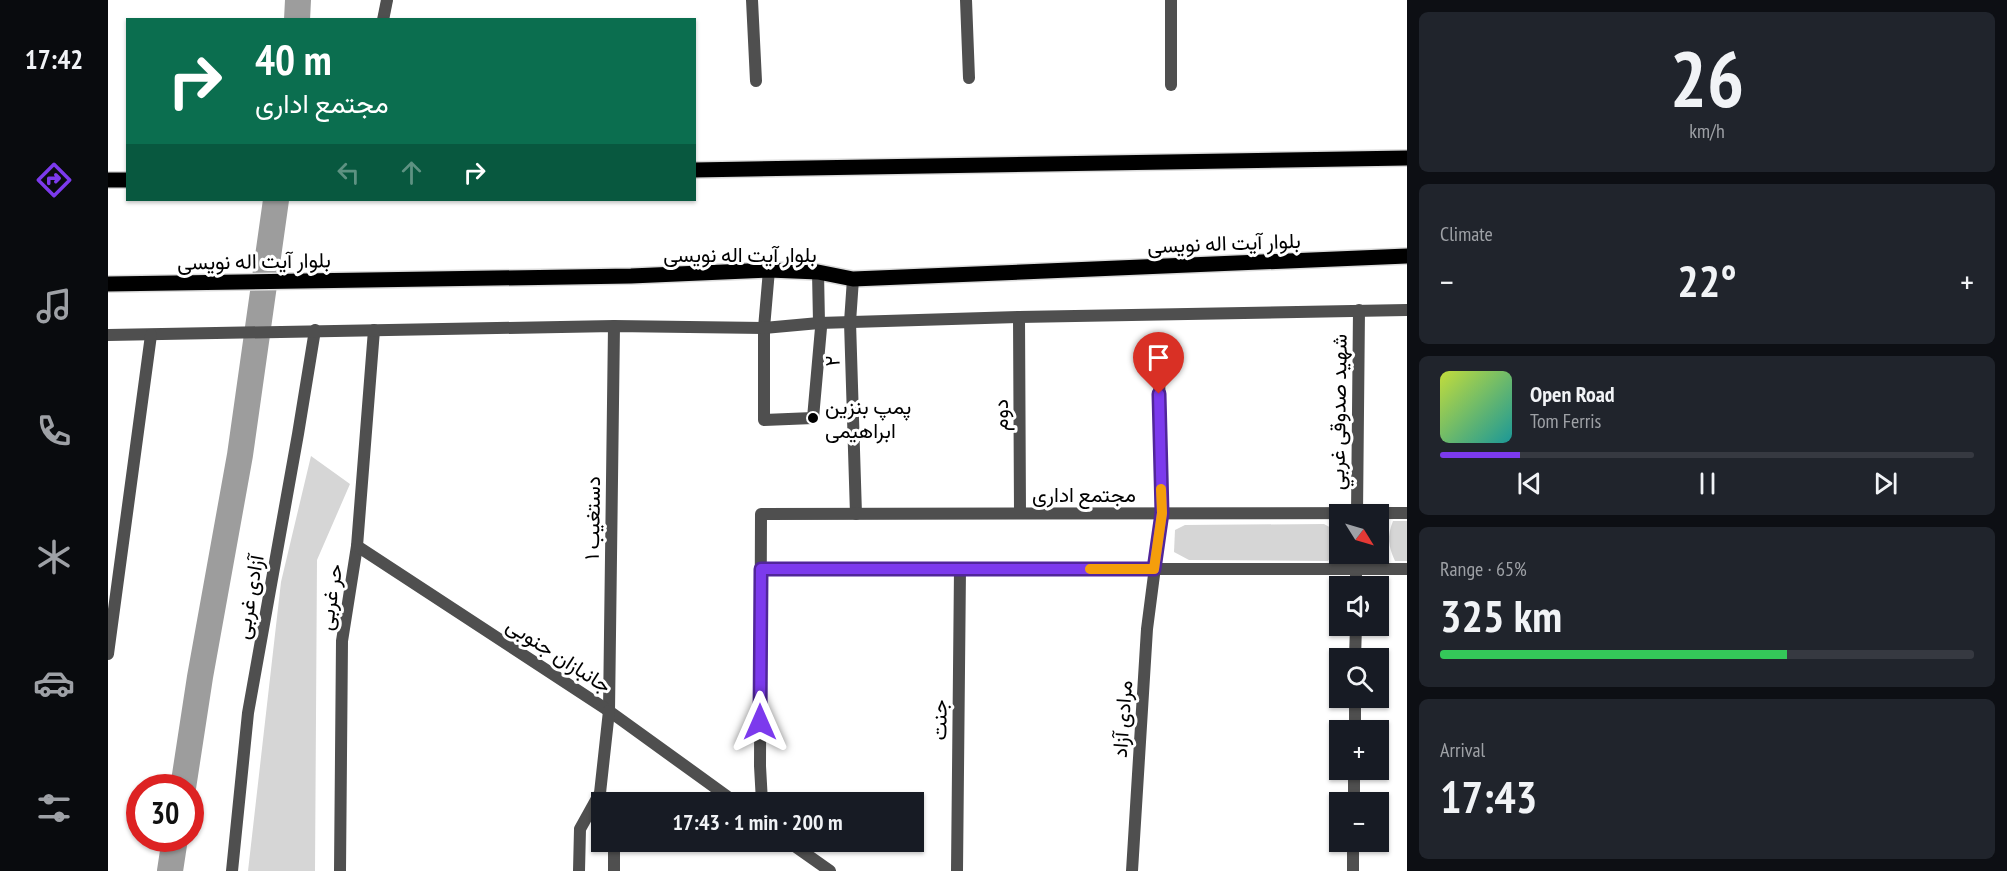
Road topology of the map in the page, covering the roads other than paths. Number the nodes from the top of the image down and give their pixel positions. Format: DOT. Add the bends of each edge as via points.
graph roads {
  1 [pos="387,0"];
  2 [pos="752,0"];
  3 [pos="966,0"];
  4 [pos="1171,0"];
  5 [pos="383,18"];
  6 [pos="969,78"];
  7 [pos="756,81"];
  8 [pos="1171,85"];
  9 [pos="1407,158"];
  10 [pos="696,170"];
  11 [pos="108,180"];
  12 [pos="126,180"];
  13 [pos="1407,256"];
  14 [pos="769,270"];
  15 [pos="818,272"];
  16 [pos="853,279"];
  17 [pos="108,284"];
  18 [pos="1359,310"];
  19 [pos="1407,310"];
  20 [pos="1019,317"];
  21 [pos="850,322"];
  22 [pos="819,323"];
  23 [pos="614,326"];
  24 [pos="764,328"];
  25 [pos="315,330"];
  26 [pos="374,330"];
  27 [pos="108,335"];
  28 [pos="152,335"];
  29 [pos="1159,370"];
  30 [pos="1357,504"];
  31 [pos="856,513"];
  32 [pos="1020,513"];
  33 [pos="1162,513"];
  34 [pos="1389,513"];
  35 [pos="1407,513"];
  36 [pos="1329,514"];
  37 [pos="357,546"];
  38 [pos="1356,564"];
  39 [pos="761,569"];
  40 [pos="960,569"];
  41 [pos="1154,569"];
  42 [pos="1264,569"];
  43 [pos="1356,569"];
  44 [pos="1407,569"];
  45 [pos="1356,576"];
  46 [pos="1274,579"];
  47 [pos="108,654"];
  48 [pos="609,711"];
  49 [pos="602,792"];
  50 [pos="721,792"];
  51 [pos="761,792"];
  52 [pos="591,814"];
  53 [pos="614,852"];
  54 [pos="803,852"];
  55 [pos="1353,852"];
  56 [pos="232,871"];
  57 [pos="340,871"];
  58 [pos="579,871"];
  59 [pos="614,871"];
  60 [pos="830,871"];
  61 [pos="957,871"];
  62 [pos="1132,871"];
  63 [pos="1353,871"];
  1 -- 5 [label="street"];
  2 -- 7 [label="street"];
  3 -- 6 [label="street"];
  4 -- 8 [label="street"];
  9 -- 10 [label="main road"];
  11 -- 12 [label="main road"];
  13 -- 16 [label="main road, بلوار آیت اله نویسی"];
  14 -- 15 [label="main road, بلوار آیت اله نویسی"];
  14 -- 17 [label="main road, بلوار آیت اله نویسی"];
  14 -- 24 [label="street"];
  15 -- 16 [label="main road, بلوار آیت اله نویسی"];
  15 -- 22 [label="street"];
  16 -- 21 [label="street, ۲"];
  18 -- 19 [label="street"];
  18 -- 20 [label="street"];
  18 -- 30 [label="street, شهید صدوقی غربي"];
  20 -- 21 [label="street"];
  20 -- 32 [label="street, دوم"];
  21 -- 22 [label="street"];
  21 -- 31 [label="street, ۲"];
  22 -- 24 [label="street"];
  22 -- 24 [label="street" via="813,418 764,420"];
  23 -- 24 [label="street"];
  23 -- 26 [label="street"];
  23 -- 48 [label="street, دستغیب ۱"];
  25 -- 26 [label="street"];
  25 -- 28 [label="street"];
  25 -- 56 [label="street, آزادی غربی" via="248,713"];
  26 -- 37 [label="street, حر غربی"];
  27 -- 28 [label="street"];
  28 -- 47 [label="street"];
  29 -- 33 [label="street, مرادی آزاد"];
  31 -- 32 [label="street, مجتمع اداری"];
  31 -- 39 [label="street, مجتمع اداری" via="761,514"];
  32 -- 33 [label="street, مجتمع اداری"];
  33 -- 36 [label="street, مجتمع اداری"];
  33 -- 41 [label="street, مرادی آزاد"];
  34 -- 35 [label="street, مجتمع اداری"];
  37 -- 48 [label="street, جانبازان جنوبی"];
  37 -- 57 [label="street, حر غربی" via="342,641"];
  38 -- 43 [label="street"];
  39 -- 40 [label="street"];
  39 -- 51 [label="street"];
  40 -- 41 [label="street"];
  40 -- 61 [label="street, جنت"];
  41 -- 42 [label="street"];
  41 -- 62 [label="street, مرادی آزاد"];
  42 -- 43 [label="street"];
  42 -- 46 [label="street"];
  43 -- 44 [label="street"];
  43 -- 45 [label="street"];
  48 -- 49 [label="street, دستغیب ۱"];
  48 -- 50 [label="street, جانبازان جنوبی"];
  52 -- 58 [label="street" via="580,829"];
  53 -- 59 [label="street"];
  54 -- 60 [label="street"];
  55 -- 63 [label="street"];
}
